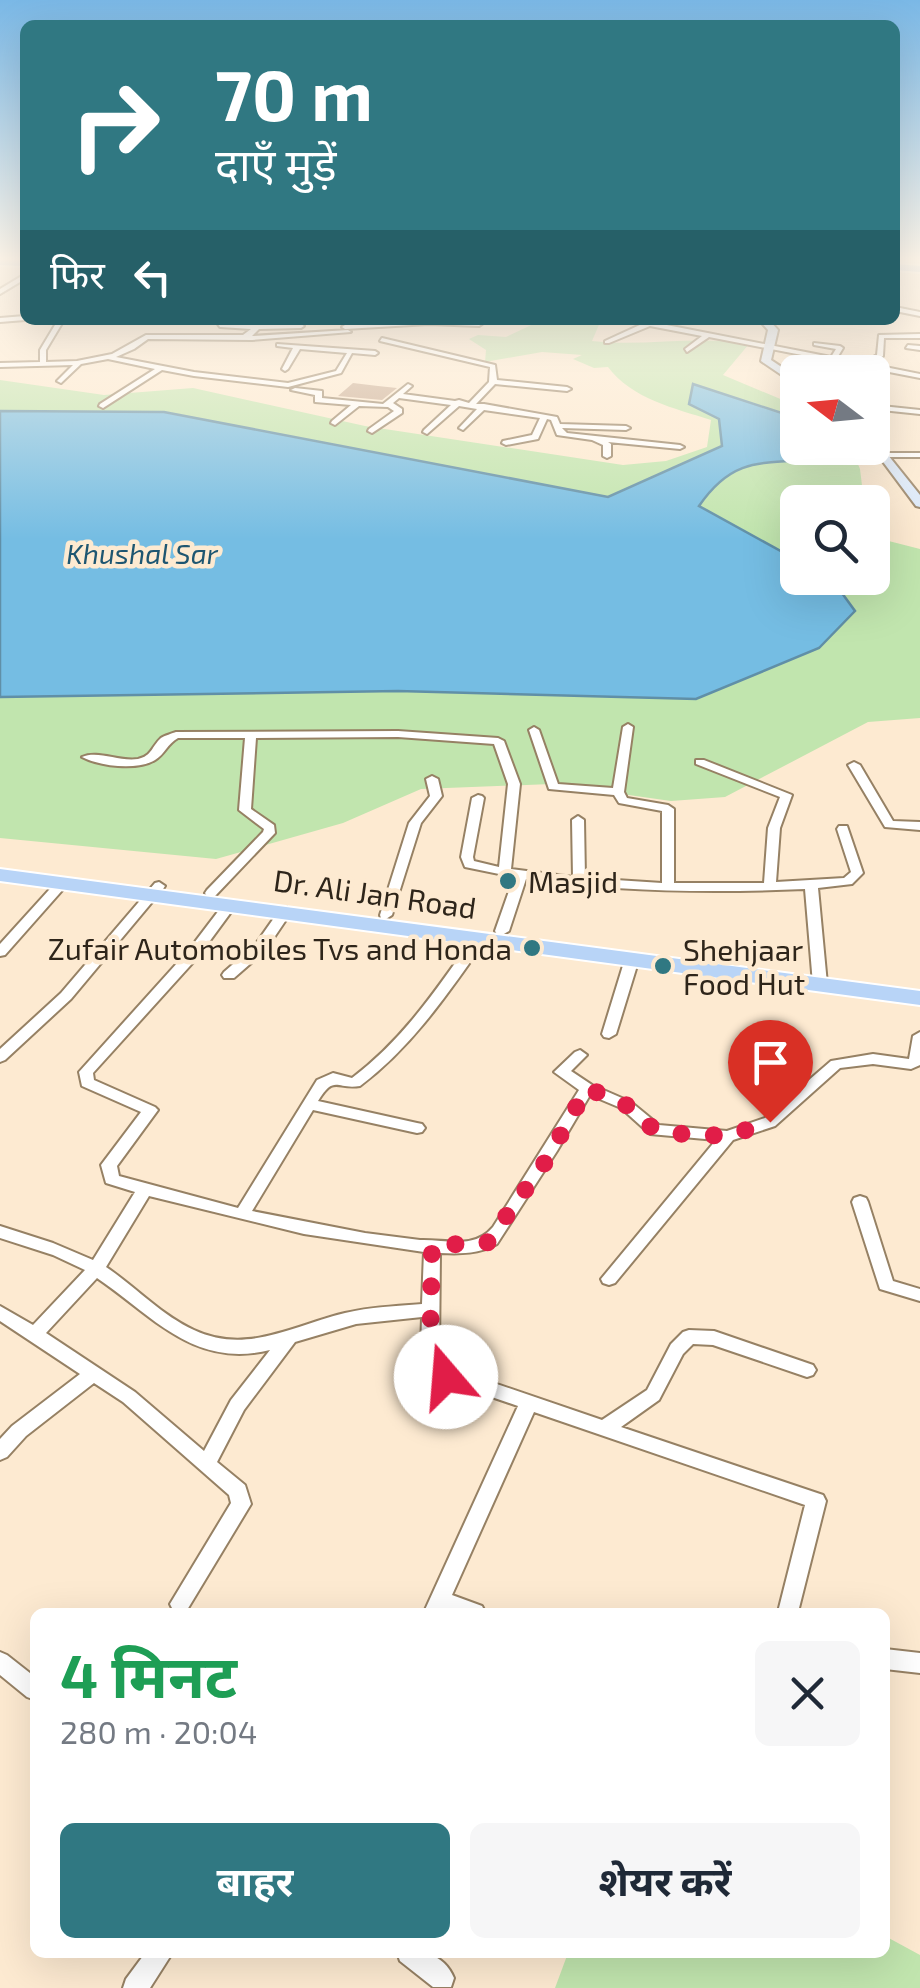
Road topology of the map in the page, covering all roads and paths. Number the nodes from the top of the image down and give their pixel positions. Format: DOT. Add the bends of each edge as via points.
graph roads {
  1 [pos="43,353"];
  2 [pos="123,353"];
  3 [pos="294,353"];
  4 [pos="341,353"];
  5 [pos="376,353"];
  6 [pos="437,353"];
  7 [pos="764,353"];
  8 [pos="349,354"];
  9 [pos="110,358"];
  10 [pos="43,362"];
  11 [pos="80,362"];
  12 [pos="0,365"];
  13 [pos="285,368"];
  14 [pos="159,369"];
  15 [pos="890,370"];
  16 [pos="780,375"];
  17 [pos="920,376"];
  18 [pos="61,381"];
  19 [pos="493,382"];
  20 [pos="288,385"];
  21 [pos="408,386"];
  22 [pos="567,390"];
  23 [pos="400,396"];
  24 [pos="458,402"];
  25 [pos="358,404"];
  26 [pos="389,404"];
  27 [pos="472,404"];
  28 [pos="104,406"];
  29 [pos="484,406"];
  30 [pos="890,409"];
  31 [pos="920,412"];
  32 [pos="545,416"];
  33 [pos="335,423"];
  34 [pos="558,426"];
  35 [pos="609,426"];
  36 [pos="463,428"];
  37 [pos="626,428"];
  38 [pos="372,431"];
  39 [pos="426,432"];
  40 [pos="594,437"];
  41 [pos="506,443"];
  42 [pos="680,447"];
  43 [pos="890,452"];
  44 [pos="893,455"];
  45 [pos="920,455"];
  46 [pos="606,456"];
  47 [pos="920,491"];
  48 [pos="920,503"];
  49 [pos="628,727"];
  50 [pos="534,730"];
  51 [pos="250,733"];
  52 [pos="88,757"];
  53 [pos="700,762"];
  54 [pos="854,766"];
  55 [pos="432,779"];
  56 [pos="618,792"];
  57 [pos="478,798"];
  58 [pos="578,820"];
  59 [pos="920,826"];
  60 [pos="844,829"];
  61 [pos="0,866"];
  62 [pos="505,871"];
  63 [pos="521,874"];
  64 [pos="0,875"];
  65 [pos="579,880"];
  66 [pos="62,883"];
  67 [pos="668,884"];
  68 [pos="770,885"];
  69 [pos="811,885"];
  70 [pos="156,890"];
  71 [pos="234,900"];
  72 [pos="286,911"];
  73 [pos="386,915"];
  74 [pos="502,931"];
  75 [pos="480,938"];
  76 [pos="0,952"];
  77 [pos="632,959"];
  78 [pos="229,976"];
  79 [pos="820,980"];
  80 [pos="920,988"];
  81 [pos="920,998"];
  82 [pos="609,1034"];
  83 [pos="920,1036"];
  84 [pos="580,1056"];
  85 [pos="0,1057"];
  86 [pos="587,1088"];
  87 [pos="310,1104"];
  88 [pos="417,1128"];
  89 [pos="728,1136"];
  90 [pos="145,1189"];
  91 [pos="860,1202"];
  92 [pos="242,1214"];
  93 [pos="0,1232"];
  94 [pos="432,1245"];
  95 [pos="96,1269"];
  96 [pos="608,1280"];
  97 [pos="920,1295"];
  98 [pos="432,1310"];
  99 [pos="4,1319"];
  100 [pos="34,1335"];
  101 [pos="290,1338"];
  102 [pos="807,1370"];
  103 [pos="94,1374"];
  104 [pos="529,1402"];
  105 [pos="605,1428"];
  106 [pos="0,1452"];
  107 [pos="206,1465"];
  108 [pos="180,1604"];
  109 [pos="437,1606"];
  110 [pos="789,1608"];
  111 [pos="890,1659"];
  112 [pos="0,1662"];
  113 [pos="920,1663"];
  114 [pos="30,1686"];
  115 [pos="158,1958"];
  116 [pos="417,1958"];
  117 [pos="442,1978"];
  118 [pos="135,1988"];
  1 -- 10 [label="street"];
  2 -- 9 [label="street"];
  3 -- 13 [label="street"];
  4 -- 8 [label="street"];
  5 -- 8 [label="street"];
  6 -- 19 [label="street" via="494,366"];
  7 -- 16 [label="main road" via="761,364"];
  8 -- 20 [label="street" via="339,372"];
  9 -- 11 [label="street"];
  9 -- 14 [label="street"];
  10 -- 11 [label="street"];
  10 -- 12 [label="street"];
  11 -- 18 [label="street"];
  14 -- 20 [label="street"];
  14 -- 28 [label="street"];
  15 -- 17 [label="street"];
  19 -- 22 [label="street"];
  19 -- 27 [label="street"];
  20 -- 25 [label="street" via="319,393 314,400"];
  21 -- 23 [label="street"];
  23 -- 24 [label="street"];
  23 -- 26 [label="street"];
  24 -- 27 [label="street"];
  24 -- 39 [label="street"];
  25 -- 26 [label="street"];
  25 -- 33 [label="street"];
  26 -- 38 [label="street" via="399,411"];
  27 -- 29 [label="street"];
  29 -- 32 [label="street"];
  29 -- 36 [label="street"];
  30 -- 31 [label="street"];
  32 -- 34 [label="street"];
  32 -- 41 [label="street" via="534,437"];
  34 -- 35 [label="street"];
  34 -- 40 [label="street" via="562,434"];
  35 -- 37 [label="street"];
  35 -- 40 [label="street"];
  40 -- 42 [label="street"];
  40 -- 46 [label="street" via="606,444"];
  43 -- 44 [label="main road"];
  44 -- 45 [label="street"];
  44 -- 47 [label="main road"];
  44 -- 48 [label="main road"];
  49 -- 56 [label="street"];
  50 -- 56 [label="street" via="552,787"];
  51 -- 52 [label="street" via="176,735 149,762"];
  51 -- 62 [label="street" via="498,741 514,784"];
  51 -- 71 [label="street" via="245,810 270,828"];
  53 -- 68 [label="street" via="786,795 774,828"];
  54 -- 59 [label="street" via="889,824"];
  55 -- 73 [label="street" via="436,796 415,822"];
  56 -- 67 [label="street" via="623,801 668,809"];
  57 -- 62 [label="street" via="467,862"];
  58 -- 65 [label="street"];
  60 -- 69 [label="street" via="855,878"];
  61 -- 70 [label="main road, Dr. Ali Jan Road"];
  62 -- 63 [label="street"];
  63 -- 65 [label="street"];
  63 -- 74 [label="street"];
  64 -- 66 [label="main road, Dr. Ali Jan Road"];
  65 -- 67 [label="street"];
  66 -- 70 [label="main road, Dr. Ali Jan Road"];
  66 -- 76 [label="street"];
  67 -- 68 [label="street"];
  68 -- 69 [label="street"];
  69 -- 79 [label="street"];
  70 -- 71 [label="main road, Dr. Ali Jan Road"];
  70 -- 85 [label="street" via="66,996"];
  71 -- 72 [label="main road, Dr. Ali Jan Road"];
  71 -- 73 [label="main road, Dr. Ali Jan Road"];
  71 -- 90 [label="street" via="84,1080 149,1107 108,1172"];
  72 -- 75 [label="main road, Dr. Ali Jan Road"];
  72 -- 78 [label="street"];
  73 -- 74 [label="main road, Dr. Ali Jan Road"];
  74 -- 79 [label="main road, Dr. Ali Jan Road"];
  75 -- 77 [label="main road, Dr. Ali Jan Road"];
  75 -- 87 [label="street" via="386,1058 355,1082 327,1079"];
  77 -- 79 [label="main road, Dr. Ali Jan Road"];
  77 -- 82 [label="street"];
  79 -- 80 [label="main road, Dr. Ali Jan Road"];
  79 -- 81 [label="main road, Dr. Ali Jan Road"];
  83 -- 89 [label="street" via="916,1062 836,1064 770,1122"];
  84 -- 86 [label="street" via="561,1072"];
  86 -- 89 [label="street" via="626,1105 655,1130"];
  86 -- 94 [label="street" via="546,1161 487,1243"];
  87 -- 88 [label="street"];
  87 -- 92 [label="street"];
  89 -- 96 [label="street"];
  90 -- 92 [label="street"];
  90 -- 95 [label="street"];
  91 -- 97 [label="street" via="886,1286"];
  92 -- 94 [label="street"];
  93 -- 95 [label="street"];
  94 -- 98 [label="street"];
  95 -- 100 [label="street"];
  95 -- 101 [label="street" via="156,1318 208,1343 259,1346"];
  98 -- 101 [label="street" via="356,1316"];
  98 -- 104 [label="street" via="436,1371"];
  99 -- 100 [label="street"];
  100 -- 103 [label="street"];
  101 -- 107 [label="street" via="237,1406"];
  102 -- 105 [label="street" via="689,1336 653,1395"];
  103 -- 106 [label="street"];
  103 -- 107 [label="street" via="154,1416"];
  104 -- 105 [label="street"];
  104 -- 109 [label="street"];
  105 -- 110 [label="street" via="816,1501"];
  107 -- 108 [label="street" via="238,1491 240,1504"];
  111 -- 113 [label="street"];
  112 -- 114 [label="street"];
  115 -- 118 [label="street"];
  116 -- 117 [label="street"];
}
